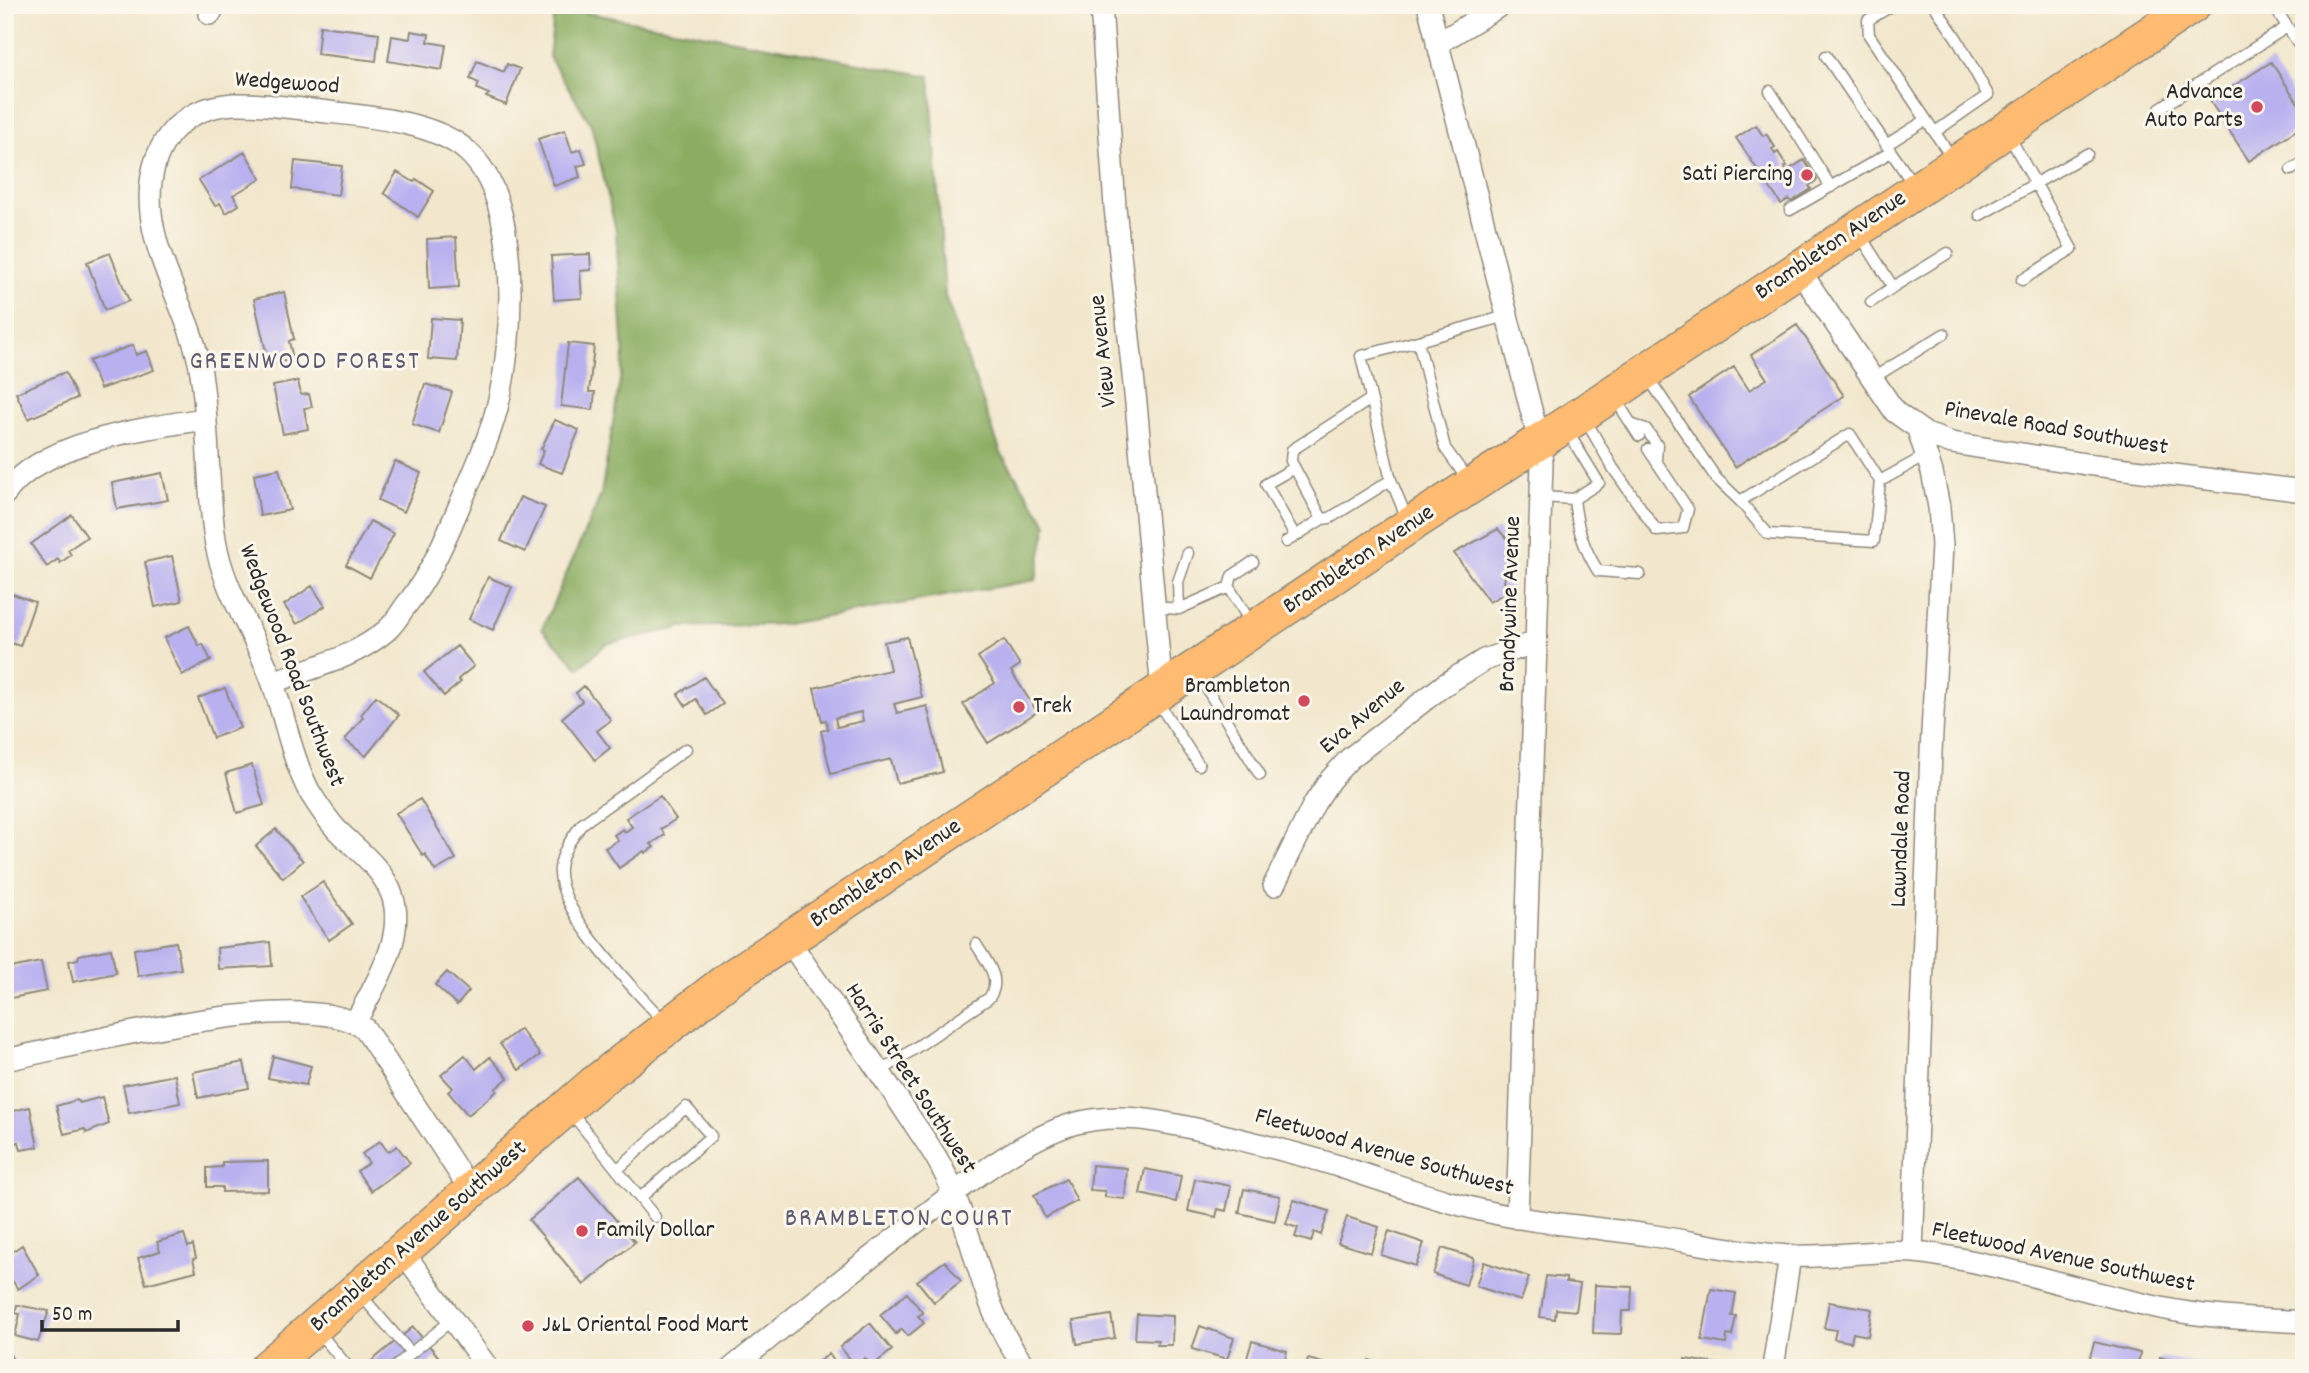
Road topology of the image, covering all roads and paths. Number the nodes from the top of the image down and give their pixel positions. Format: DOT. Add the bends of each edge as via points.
graph roads {
  1 [pos="1101,5"];
  2 [pos="1428,5"];
  3 [pos="1501,5"];
  4 [pos="1893,5"];
  5 [pos="1934,5"];
  6 [pos="2193,5"];
  7 [pos="2273,5"];
  8 [pos="2287,27"];
  9 [pos="1437,44"];
  10 [pos="2304,52"];
  11 [pos="1826,56"];
  12 [pos="1770,91"];
  13 [pos="2160,108"];
  14 [pos="1926,120"];
  15 [pos="2006,130"];
  16 [pos="1935,132"];
  17 [pos="1889,148"];
  18 [pos="2087,154"];
  19 [pos="2304,162"];
  20 [pos="1956,163"];
  21 [pos="2291,170"];
  22 [pos="2036,183"];
  23 [pos="1830,187"];
  24 [pos="1916,190"];
  25 [pos="1790,211"];
  26 [pos="1980,215"];
  27 [pos="1856,229"];
  28 [pos="1948,253"];
  29 [pos="1798,268"];
  30 [pos="2022,280"];
  31 [pos="1893,287"];
  32 [pos="1871,302"];
  33 [pos="1506,316"];
  34 [pos="1944,334"];
  35 [pos="1418,341"];
  36 [pos="1644,371"];
  37 [pos="1873,378"];
  38 [pos="1611,393"];
  39 [pos="1371,399"];
  40 [pos="205,419"];
  41 [pos="1633,425"];
  42 [pos="1561,427"];
  43 [pos="1919,430"];
  44 [pos="1639,436"];
  45 [pos="1648,449"];
  46 [pos="1927,455"];
  47 [pos="1656,460"];
  48 [pos="1294,468"];
  49 [pos="1391,480"];
  50 [pos="1880,481"];
  51 [pos="1471,485"];
  52 [pos="2304,491"];
  53 [pos="5,494"];
  54 [pos="1541,497"];
  55 [pos="1574,499"];
  56 [pos="1740,502"];
  57 [pos="1322,519"];
  58 [pos="1410,525"];
  59 [pos="1188,553"];
  60 [pos="1253,562"];
  61 [pos="1640,574"];
  62 [pos="1229,587"];
  63 [pos="1154,607"];
  64 [pos="1179,609"];
  65 [pos="1255,629"];
  66 [pos="1536,642"];
  67 [pos="1194,669"];
  68 [pos="272,682"];
  69 [pos="1158,693"];
  70 [pos="686,749"];
  71 [pos="1199,765"];
  72 [pos="1259,775"];
  73 [pos="1274,885"];
  74 [pos="788,939"];
  75 [pos="976,944"];
  76 [pos="356,1021"];
  77 [pos="667,1026"];
  78 [pos="5,1060"];
  79 [pos="880,1072"];
  80 [pos="567,1108"];
  81 [pos="538,1133"];
  82 [pos="617,1170"];
  83 [pos="471,1191"];
  84 [pos="954,1193"];
  85 [pos="640,1198"];
  86 [pos="655,1217"];
  87 [pos="1517,1218"];
  88 [pos="403,1252"];
  89 [pos="1912,1252"];
  90 [pos="1790,1256"];
  91 [pos="358,1290"];
  92 [pos="452,1320"];
  93 [pos="2304,1322"];
  94 [pos="314,1327"];
  95 [pos="411,1353"];
  96 [pos="344,1366"];
  97 [pos="267,1368"];
  98 [pos="394,1368"];
  99 [pos="488,1368"];
  100 [pos="732,1368"];
  101 [pos="1026,1368"];
  102 [pos="1773,1368"];
  1 -- 63 [label="street, View Avenue" via="1115,206"];
  2 -- 9 [label="street, Brandywine Avenue"];
  3 -- 9 [label="street"];
  4 -- 14 [label="lane" via="1868,20 1868,35"];
  5 -- 16 [label="lane" via="1988,95"];
  6 -- 15 [label="main road, Brambleton Avenue"];
  7 -- 8 [label="lane"];
  8 -- 10 [label="lane"];
  8 -- 13 [label="lane"];
  9 -- 33 [label="street, Brandywine Avenue"];
  11 -- 17 [label="lane"];
  12 -- 23 [label="lane"];
  14 -- 16 [label="lane"];
  14 -- 17 [label="lane"];
  15 -- 20 [label="main road, Brambleton Avenue"];
  15 -- 22 [label="lane"];
  16 -- 20 [label="lane"];
  17 -- 23 [label="lane"];
  17 -- 24 [label="lane"];
  18 -- 22 [label="lane"];
  19 -- 21 [label="lane"];
  20 -- 24 [label="main road, Brambleton Avenue"];
  22 -- 26 [label="lane"];
  22 -- 30 [label="lane" via="2072,249"];
  23 -- 25 [label="lane"];
  24 -- 27 [label="main road, Brambleton Avenue"];
  27 -- 29 [label="main road, Brambleton Avenue"];
  27 -- 31 [label="lane"];
  28 -- 31 [label="lane"];
  29 -- 36 [label="main road, Brambleton Avenue"];
  29 -- 37 [label="street, Pinevale Road Southwest"];
  31 -- 32 [label="lane"];
  33 -- 35 [label="lane"];
  33 -- 42 [label="street, Brandywine Avenue"];
  34 -- 37 [label="lane"];
  35 -- 39 [label="lane" via="1361,356"];
  35 -- 51 [label="lane" via="1445,448"];
  36 -- 38 [label="main road, Brambleton Avenue"];
  36 -- 56 [label="lane" via="1716,478"];
  37 -- 43 [label="street, Pinevale Road Southwest" via="1895,412"];
  38 -- 41 [label="lane"];
  38 -- 42 [label="main road, Brambleton Avenue"];
  39 -- 48 [label="lane" via="1292,450"];
  39 -- 49 [label="lane"];
  40 -- 53 [label="street" via="142,429 79,447 45,460"];
  40 -- 68 [label="street, Wedgewood Road Southwest" via="221,568"];
  40 -- 68 [label="street, Wedgewood" via="195,347 169,279 151,208 155,162 177,126 207,108 260,104 376,118 433,131 468,152 492,185 508,244 504,377 477,463 437,558 388,629 337,659"];
  41 -- 44 [label="lane"];
  41 -- 47 [label="lane" via="1646,429 1657,446"];
  42 -- 47 [label="lane" via="1613,468 1657,531 1683,528 1688,509"];
  42 -- 51 [label="main road, Brambleton Avenue"];
  42 -- 54 [label="street, Brandywine Avenue" via="1542,463"];
  42 -- 55 [label="lane" via="1599,482"];
  43 -- 46 [label="street, Lawndale Road"];
  43 -- 52 [label="street, Pinevale Road Southwest" via="1952,443"];
  45 -- 47 [label="lane"];
  46 -- 50 [label="lane"];
  46 -- 89 [label="street, Lawndale Road" via="1940,507 1942,545"];
  48 -- 57 [label="lane"];
  48 -- 57 [label="lane" via="1266,484 1291,539"];
  49 -- 57 [label="lane"];
  49 -- 58 [label="lane"];
  50 -- 56 [label="lane" via="1850,434"];
  50 -- 56 [label="lane" via="1874,541 1768,534"];
  51 -- 58 [label="main road, Brambleton Avenue"];
  54 -- 55 [label="lane"];
  54 -- 66 [label="street, Brandywine Avenue"];
  55 -- 61 [label="lane" via="1576,523 1598,571"];
  58 -- 65 [label="main road, Brambleton Avenue"];
  59 -- 64 [label="lane" via="1178,582"];
  60 -- 62 [label="lane" via="1231,576"];
  62 -- 64 [label="lane"];
  62 -- 65 [label="lane"];
  63 -- 64 [label="lane"];
  63 -- 69 [label="street, View Avenue"];
  65 -- 67 [label="main road, Brambleton Avenue"];
  66 -- 73 [label="street, Eva Avenue" via="1484,660 1444,685 1349,759 1314,804"];
  66 -- 87 [label="street, Brandywine Avenue"];
  67 -- 69 [label="main road, Brambleton Avenue"];
  67 -- 72 [label="lane"];
  68 -- 76 [label="street, Wedgewood Road Southwest" via="307,787 335,828 368,858 393,897 394,937 388,958"];
  69 -- 71 [label="lane"];
  69 -- 74 [label="main road, Brambleton Avenue"];
  70 -- 77 [label="lane" via="582,824 562,855 560,870 570,906 583,929"];
  74 -- 77 [label="main road, Brambleton Avenue"];
  74 -- 79 [label="street, Harris Street Southwest"];
  75 -- 79 [label="lane" via="994,976 989,998"];
  76 -- 78 [label="street" via="299,1013 223,1017"];
  76 -- 83 [label="street"];
  77 -- 80 [label="main road, Brambleton Avenue"];
  79 -- 84 [label="street, Harris Street Southwest"];
  80 -- 81 [label="main road, Brambleton Avenue"];
  80 -- 82 [label="lane"];
  81 -- 83 [label="main road, Brambleton Avenue Southwest"];
  82 -- 85 [label="lane"];
  82 -- 85 [label="lane" via="686,1107 711,1136"];
  83 -- 88 [label="main road, Brambleton Avenue Southwest"];
  84 -- 87 [label="street, Fleetwood Avenue Southwest" via="1055,1131 1103,1118 1129,1118 1267,1146 1437,1199"];
  84 -- 100 [label="street, Fleetwood Avenue Southwest"];
  84 -- 101 [label="street, Harris Street Southwest" via="992,1309"];
  85 -- 86 [label="lane"];
  87 -- 90 [label="street, Fleetwood Avenue Southwest"];
  88 -- 91 [label="main road, Brambleton Avenue Southwest"];
  88 -- 92 [label="street"];
  89 -- 90 [label="street, Fleetwood Avenue Southwest"];
  89 -- 93 [label="street, Fleetwood Avenue Southwest" via="1971,1261 2160,1308"];
  90 -- 102 [label="street"];
  91 -- 94 [label="main road, Brambleton Avenue Southwest"];
  91 -- 95 [label="lane"];
  92 -- 95 [label="lane"];
  92 -- 99 [label="street"];
  94 -- 96 [label="lane"];
  94 -- 97 [label="main road, Brambleton Avenue Southwest"];
  95 -- 98 [label="lane"];
}
